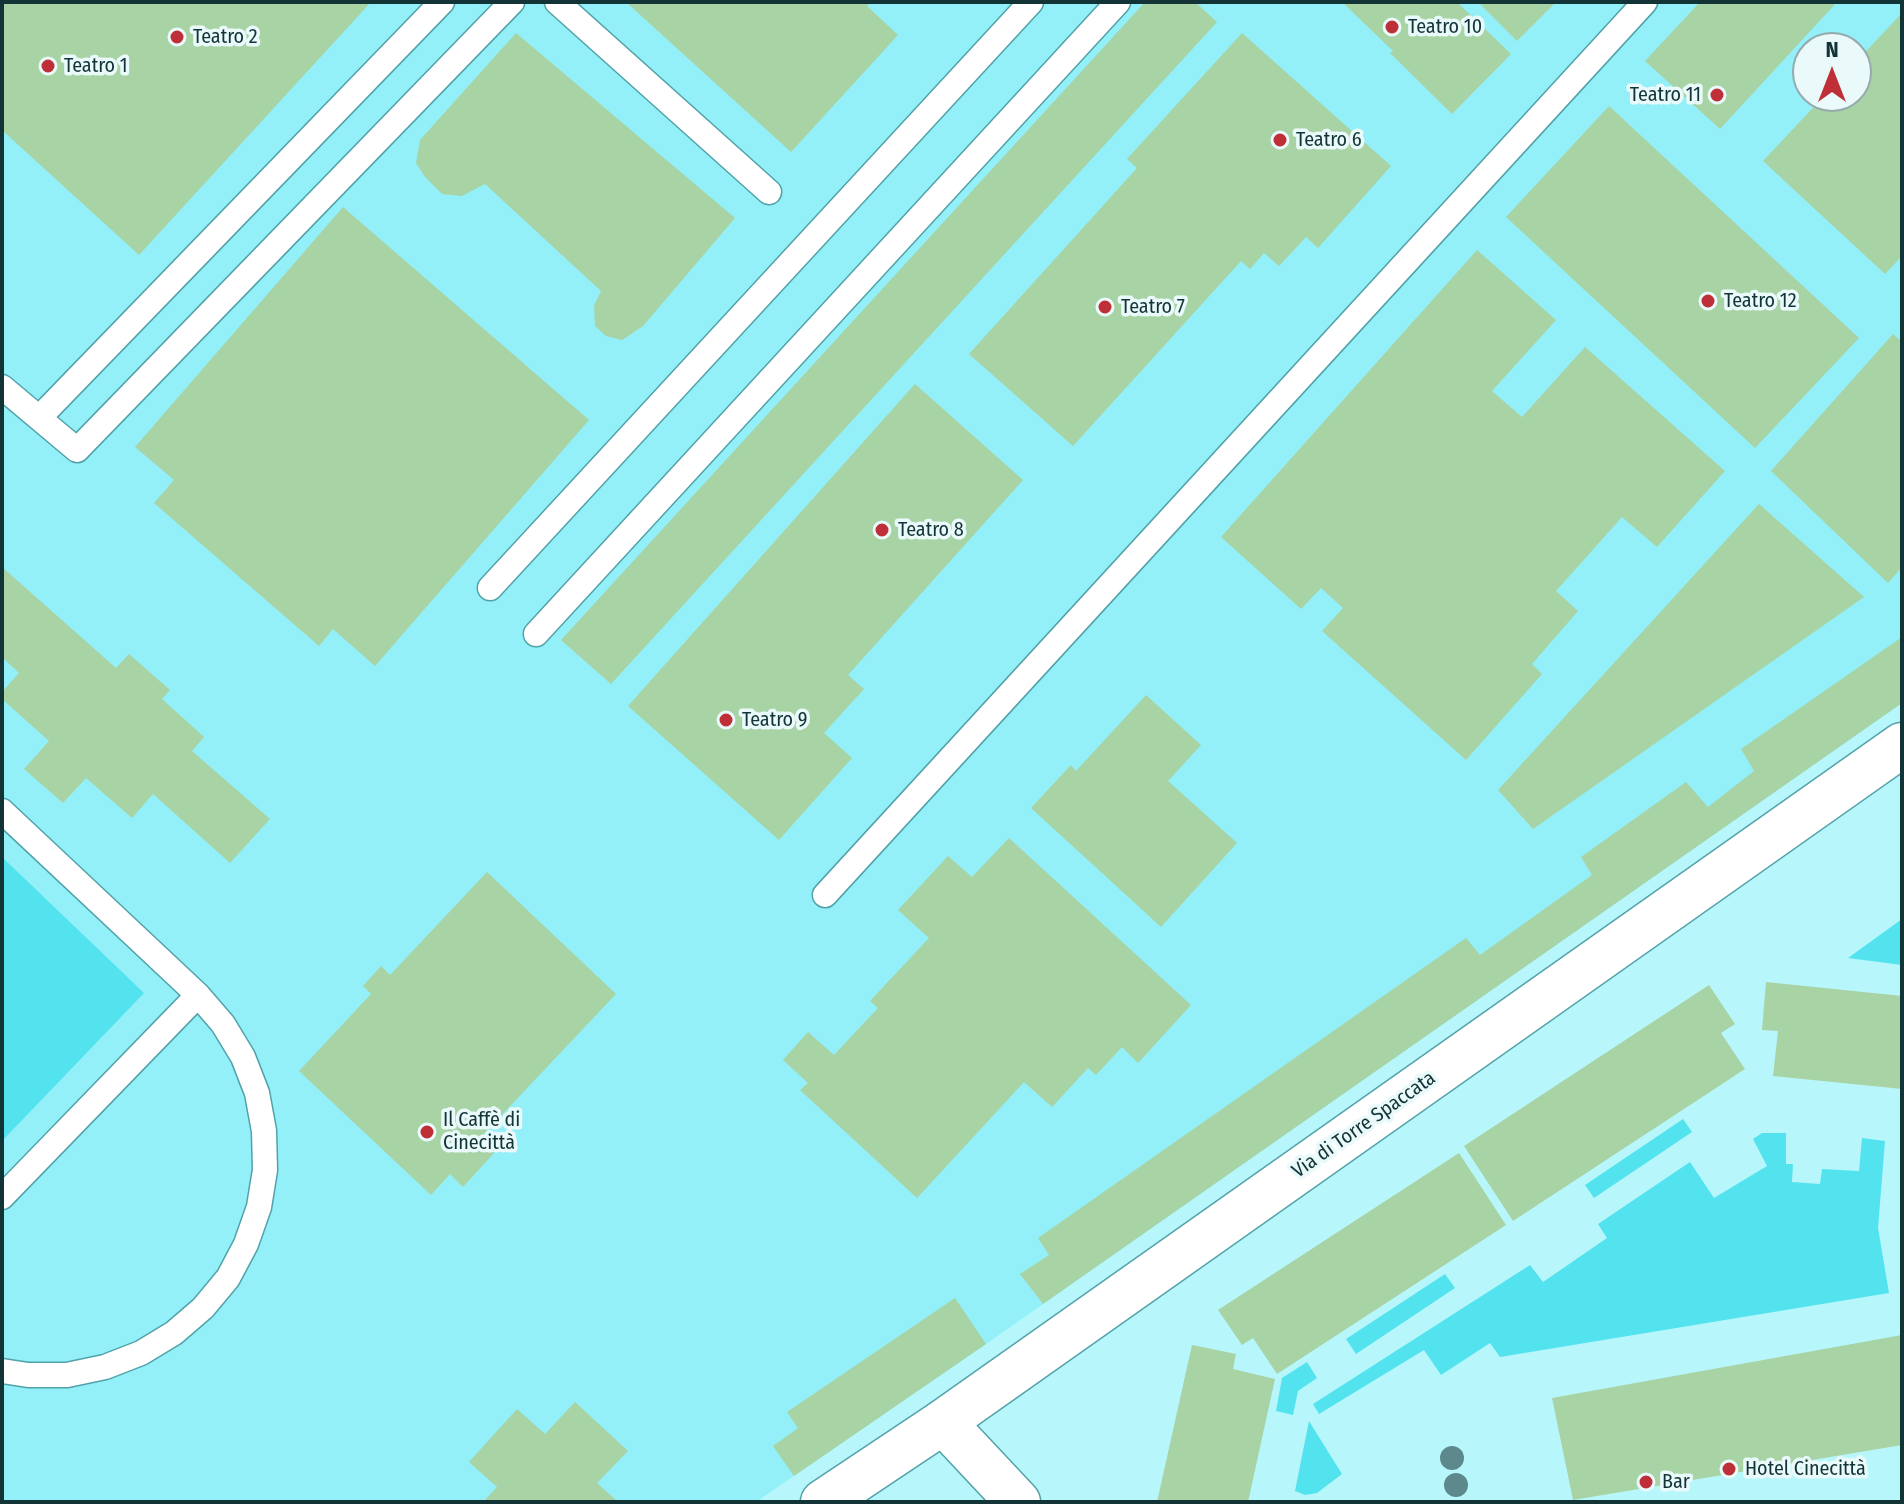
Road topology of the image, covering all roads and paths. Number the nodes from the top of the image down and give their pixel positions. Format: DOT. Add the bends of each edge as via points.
graph roads {
  1 [pos="442,2"];
  2 [pos="512,2"];
  3 [pos="557,2"];
  4 [pos="1031,2"];
  5 [pos="1118,2"];
  6 [pos="1645,2"];
  7 [pos="769,192"];
  8 [pos="2,387"];
  9 [pos="39,418"];
  10 [pos="490,588"];
  11 [pos="536,634"];
  12 [pos="1902,745"];
  13 [pos="2,811"];
  14 [pos="825,895"];
  15 [pos="198,995"];
  16 [pos="2,1197"];
  17 [pos="2,1371"];
  18 [pos="943,1422"];
  19 [pos="823,1502"];
  20 [pos="1018,1502"];
  1 -- 9 [label="lane"];
  2 -- 9 [label="lane" via="77,450"];
  3 -- 7 [label="lane"];
  4 -- 10 [label="lane"];
  5 -- 11 [label="lane"];
  6 -- 14 [label="lane"];
  8 -- 9 [label="lane"];
  12 -- 18 [label="street, Via di Torre Spaccata"];
  13 -- 15 [label="lane"];
  15 -- 16 [label="lane"];
  15 -- 17 [label="lane" via="243,1057 257,1093 265,1170 246,1244 228,1278 203,1308 141,1353 67,1375"];
  18 -- 19 [label="street, Via di Torre Spaccata"];
  18 -- 20 [label="street"];
}
